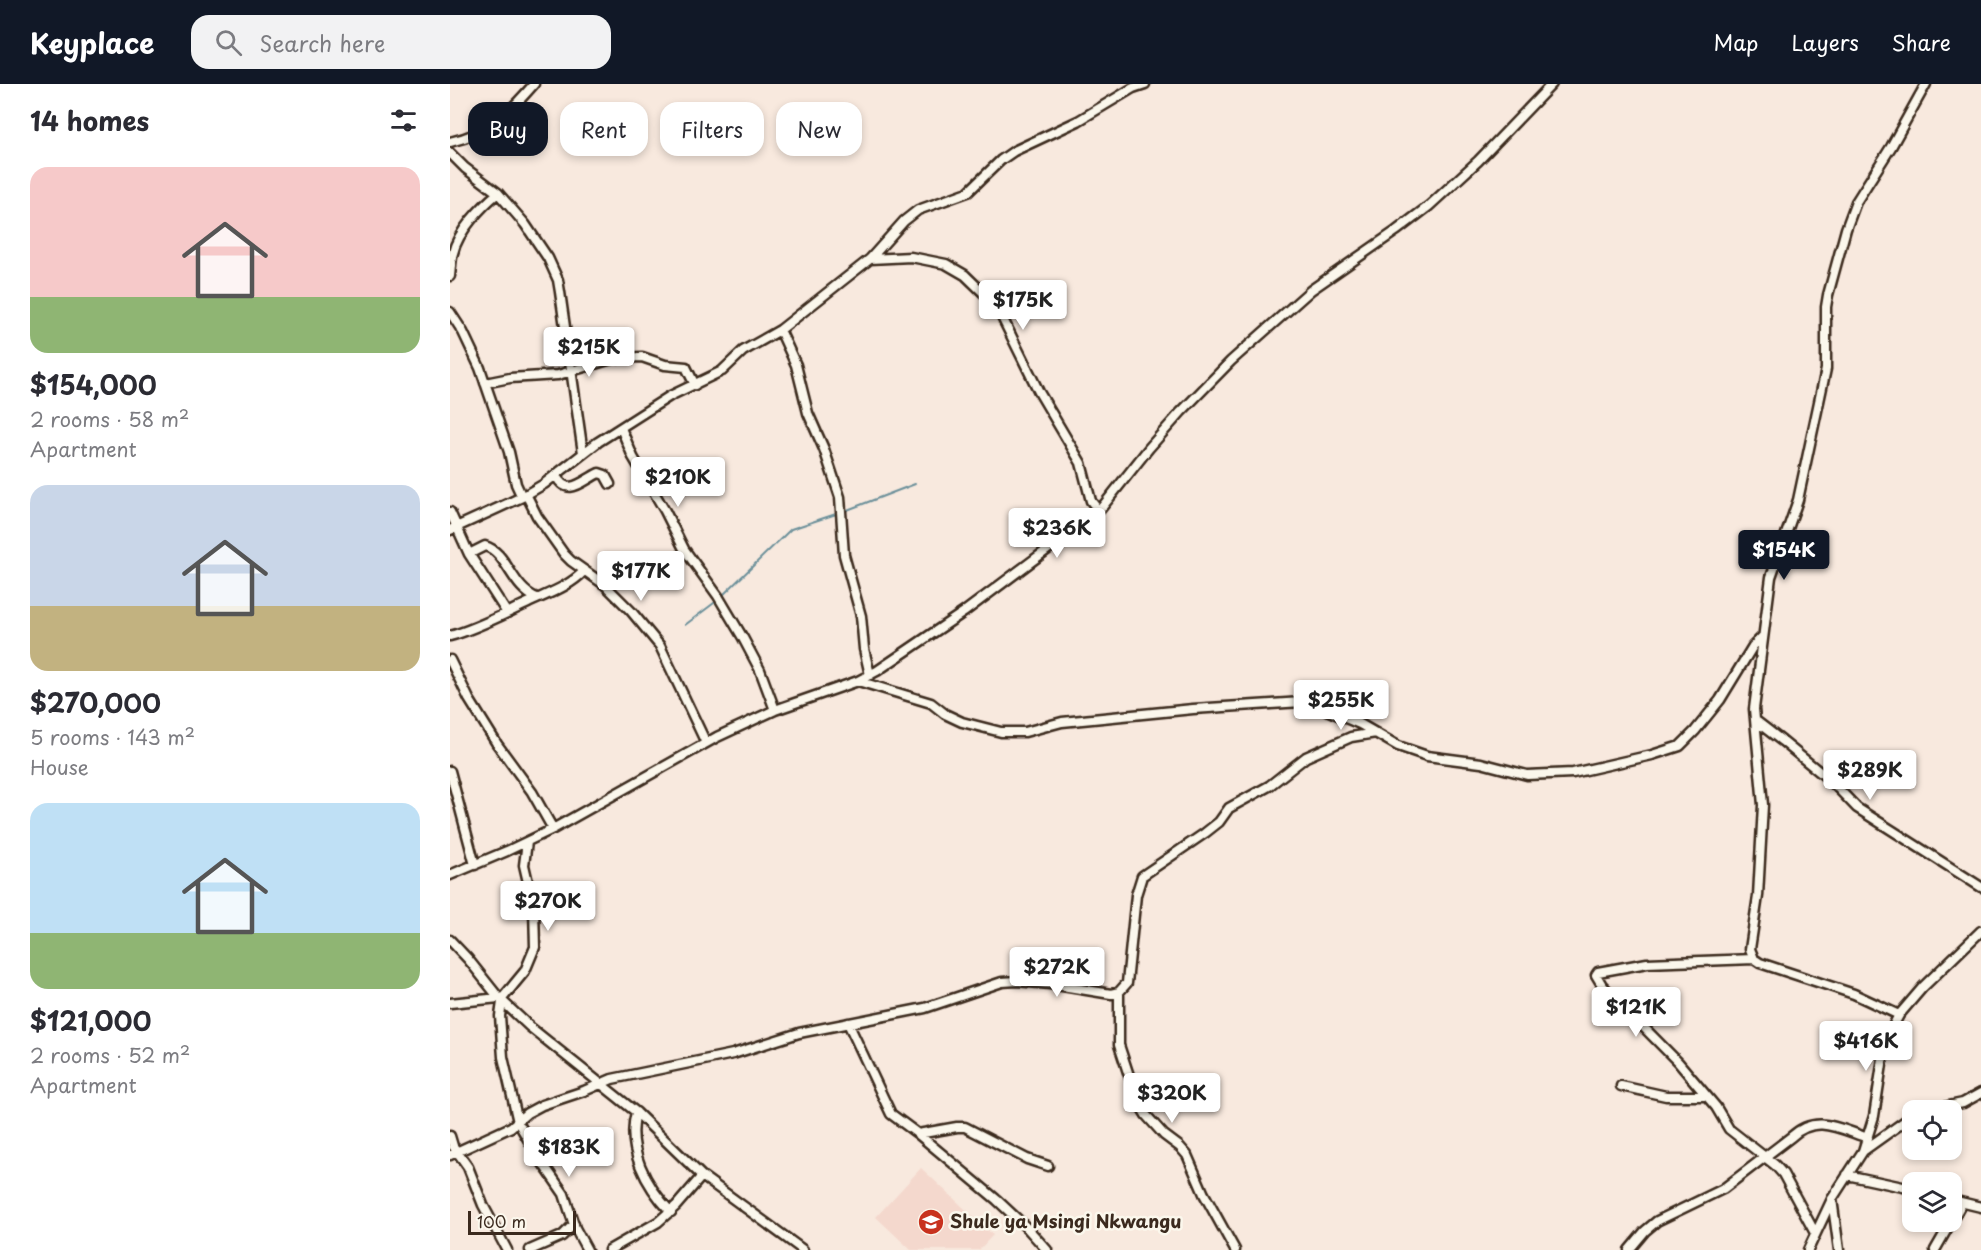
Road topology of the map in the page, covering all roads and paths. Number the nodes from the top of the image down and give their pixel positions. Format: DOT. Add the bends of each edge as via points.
graph roads {
  1 [pos="534,84"];
  2 [pos="1145,84"];
  3 [pos="1552,84"];
  4 [pos="1926,84"];
  5 [pos="450,142"];
  6 [pos="450,153"];
  7 [pos="498,193"];
  8 [pos="870,259"];
  9 [pos="450,276"];
  10 [pos="450,312"];
  11 [pos="780,330"];
  12 [pos="571,371"];
  13 [pos="485,383"];
  14 [pos="695,385"];
  15 [pos="621,428"];
  16 [pos="583,453"];
  17 [pos="556,476"];
  18 [pos="610,484"];
  19 [pos="524,495"];
  20 [pos="1099,511"];
  21 [pos="450,512"];
  22 [pos="453,528"];
  23 [pos="469,554"];
  24 [pos="584,571"];
  25 [pos="537,598"];
  26 [pos="507,613"];
  27 [pos="450,636"];
  28 [pos="1763,636"];
  29 [pos="450,660"];
  30 [pos="870,675"];
  31 [pos="858,681"];
  32 [pos="775,710"];
  33 [pos="1755,721"];
  34 [pos="1376,733"];
  35 [pos="706,742"];
  36 [pos="450,771"];
  37 [pos="553,829"];
  38 [pos="527,842"];
  39 [pos="474,865"];
  40 [pos="450,875"];
  41 [pos="1981,887"];
  42 [pos="1981,931"];
  43 [pos="450,940"];
  44 [pos="1754,959"];
  45 [pos="1119,992"];
  46 [pos="501,1000"];
  47 [pos="450,1003"];
  48 [pos="1899,1015"];
  49 [pos="848,1023"];
  50 [pos="601,1084"];
  51 [pos="1621,1086"];
  52 [pos="1981,1093"];
  53 [pos="1706,1096"];
  54 [pos="1962,1103"];
  55 [pos="636,1112"];
  56 [pos="518,1122"];
  57 [pos="1902,1123"];
  58 [pos="918,1134"];
  59 [pos="450,1136"];
  60 [pos="1868,1138"];
  61 [pos="1863,1151"];
  62 [pos="454,1154"];
  63 [pos="1764,1157"];
  64 [pos="1048,1166"];
  65 [pos="1847,1175"];
  66 [pos="702,1176"];
  67 [pos="1902,1187"];
  68 [pos="1832,1199"];
  69 [pos="1962,1203"];
  70 [pos="1981,1207"];
  71 [pos="671,1212"];
  72 [pos="574,1224"];
  73 [pos="1945,1232"];
  74 [pos="1815,1233"];
  75 [pos="507,1250"];
  76 [pos="530,1250"];
  77 [pos="587,1250"];
  78 [pos="609,1250"];
  79 [pos="803,1250"];
  80 [pos="1047,1250"];
  81 [pos="1235,1250"];
  82 [pos="1629,1250"];
  83 [pos="1808,1250"];
  84 [pos="1839,1250"];
  85 [pos="1935,1250"];
  1 -- 5 [label="street" via="496,123"];
  2 -- 8 [label="street" via="1006,155 968,192 918,210"];
  3 -- 20 [label="street" via="1429,206 1311,290 1231,361 1155,441"];
  4 -- 28 [label="street" via="1856,202 1840,247 1826,308 1826,369 1798,500 1771,577"];
  6 -- 7 [label="street"];
  7 -- 9 [label="street" via="482,206 457,241"];
  7 -- 12 [label="street" via="536,238 554,268"];
  8 -- 11 [label="street"];
  8 -- 20 [label="street" via="911,256 946,264 996,305 1080,463 1091,501"];
  10 -- 13 [label="street" via="470,345"];
  11 -- 14 [label="street"];
  11 -- 30 [label="street" via="796,365 808,413 840,497 844,555 861,616"];
  12 -- 13 [label="street"];
  12 -- 14 [label="street" via="615,358 642,357 687,368"];
  12 -- 16 [label="street"];
  13 -- 19 [label="street" via="516,484"];
  14 -- 15 [label="street" via="670,396"];
  15 -- 16 [label="street"];
  15 -- 32 [label="street" via="684,549 718,596 760,670"];
  16 -- 17 [label="street"];
  17 -- 18 [label="street" via="566,487 598,473 605,475"];
  17 -- 19 [label="street"];
  19 -- 22 [label="street"];
  19 -- 24 [label="street" via="550,536"];
  20 -- 30 [label="street" via="964,612"];
  21 -- 22 [label="street"];
  22 -- 23 [label="street"];
  23 -- 25 [label="street" via="486,546 491,548 520,587"];
  23 -- 26 [label="street"];
  24 -- 25 [label="street" via="571,583"];
  24 -- 35 [label="street" via="605,585 660,646"];
  25 -- 26 [label="street"];
  26 -- 27 [label="street"];
  28 -- 33 [label="street"];
  28 -- 34 [label="street" via="1688,739 1680,746 1652,755 1573,773 1538,776 1427,756"];
  29 -- 37 [label="street" via="469,699"];
  30 -- 31 [label="street"];
  31 -- 32 [label="street"];
  31 -- 34 [label="street" via="931,703 962,722 1001,732 1024,732 1062,722 1122,716 1302,702"];
  32 -- 35 [label="street"];
  33 -- 41 [label="street" via="1832,782 1857,808"];
  33 -- 44 [label="street" via="1763,805 1758,896 1750,942"];
  34 -- 45 [label="street" via="1351,737 1306,757 1269,786 1229,807 1219,822 1142,876 1136,895 1127,983"];
  35 -- 37 [label="street"];
  36 -- 39 [label="street"];
  37 -- 38 [label="street"];
  38 -- 39 [label="street"];
  38 -- 46 [label="street" via="524,865 534,909 534,947 525,971"];
  39 -- 40 [label="street"];
  42 -- 48 [label="street"];
  43 -- 46 [label="street"];
  44 -- 48 [label="street" via="1854,994"];
  44 -- 53 [label="street" via="1647,963 1596,975"];
  45 -- 49 [label="street" via="1002,982 925,1008"];
  45 -- 81 [label="street" via="1119,1045 1137,1100 1152,1122 1187,1155"];
  46 -- 47 [label="street"];
  46 -- 50 [label="street"];
  46 -- 56 [label="street" via="502,1057"];
  48 -- 60 [label="street" via="1882,1058"];
  49 -- 50 [label="street"];
  49 -- 58 [label="street" via="891,1114"];
  50 -- 55 [label="street"];
  50 -- 56 [label="street" via="542,1105"];
  51 -- 53 [label="street" via="1666,1096"];
  52 -- 54 [label="street"];
  53 -- 63 [label="street" via="1729,1129"];
  55 -- 66 [label="street"];
  55 -- 71 [label="street" via="636,1154 653,1191"];
  56 -- 62 [label="street"];
  56 -- 72 [label="street" via="568,1201"];
  57 -- 61 [label="street"];
  58 -- 64 [label="street" via="965,1127"];
  58 -- 80 [label="street"];
  59 -- 62 [label="street"];
  60 -- 61 [label="street"];
  60 -- 63 [label="street" via="1830,1125 1812,1124 1801,1127"];
  61 -- 65 [label="street"];
  62 -- 75 [label="street" via="468,1167"];
  63 -- 74 [label="street" via="1783,1174"];
  63 -- 82 [label="street" via="1723,1189 1657,1221"];
  65 -- 67 [label="street"];
  65 -- 68 [label="street"];
  66 -- 71 [label="street"];
  66 -- 79 [label="street"];
  68 -- 74 [label="street"];
  68 -- 84 [label="street"];
  69 -- 70 [label="street"];
  71 -- 78 [label="street"];
  72 -- 76 [label="street" via="562,1236"];
  72 -- 77 [label="street"];
  73 -- 85 [label="street"];
  74 -- 83 [label="street"];
}
